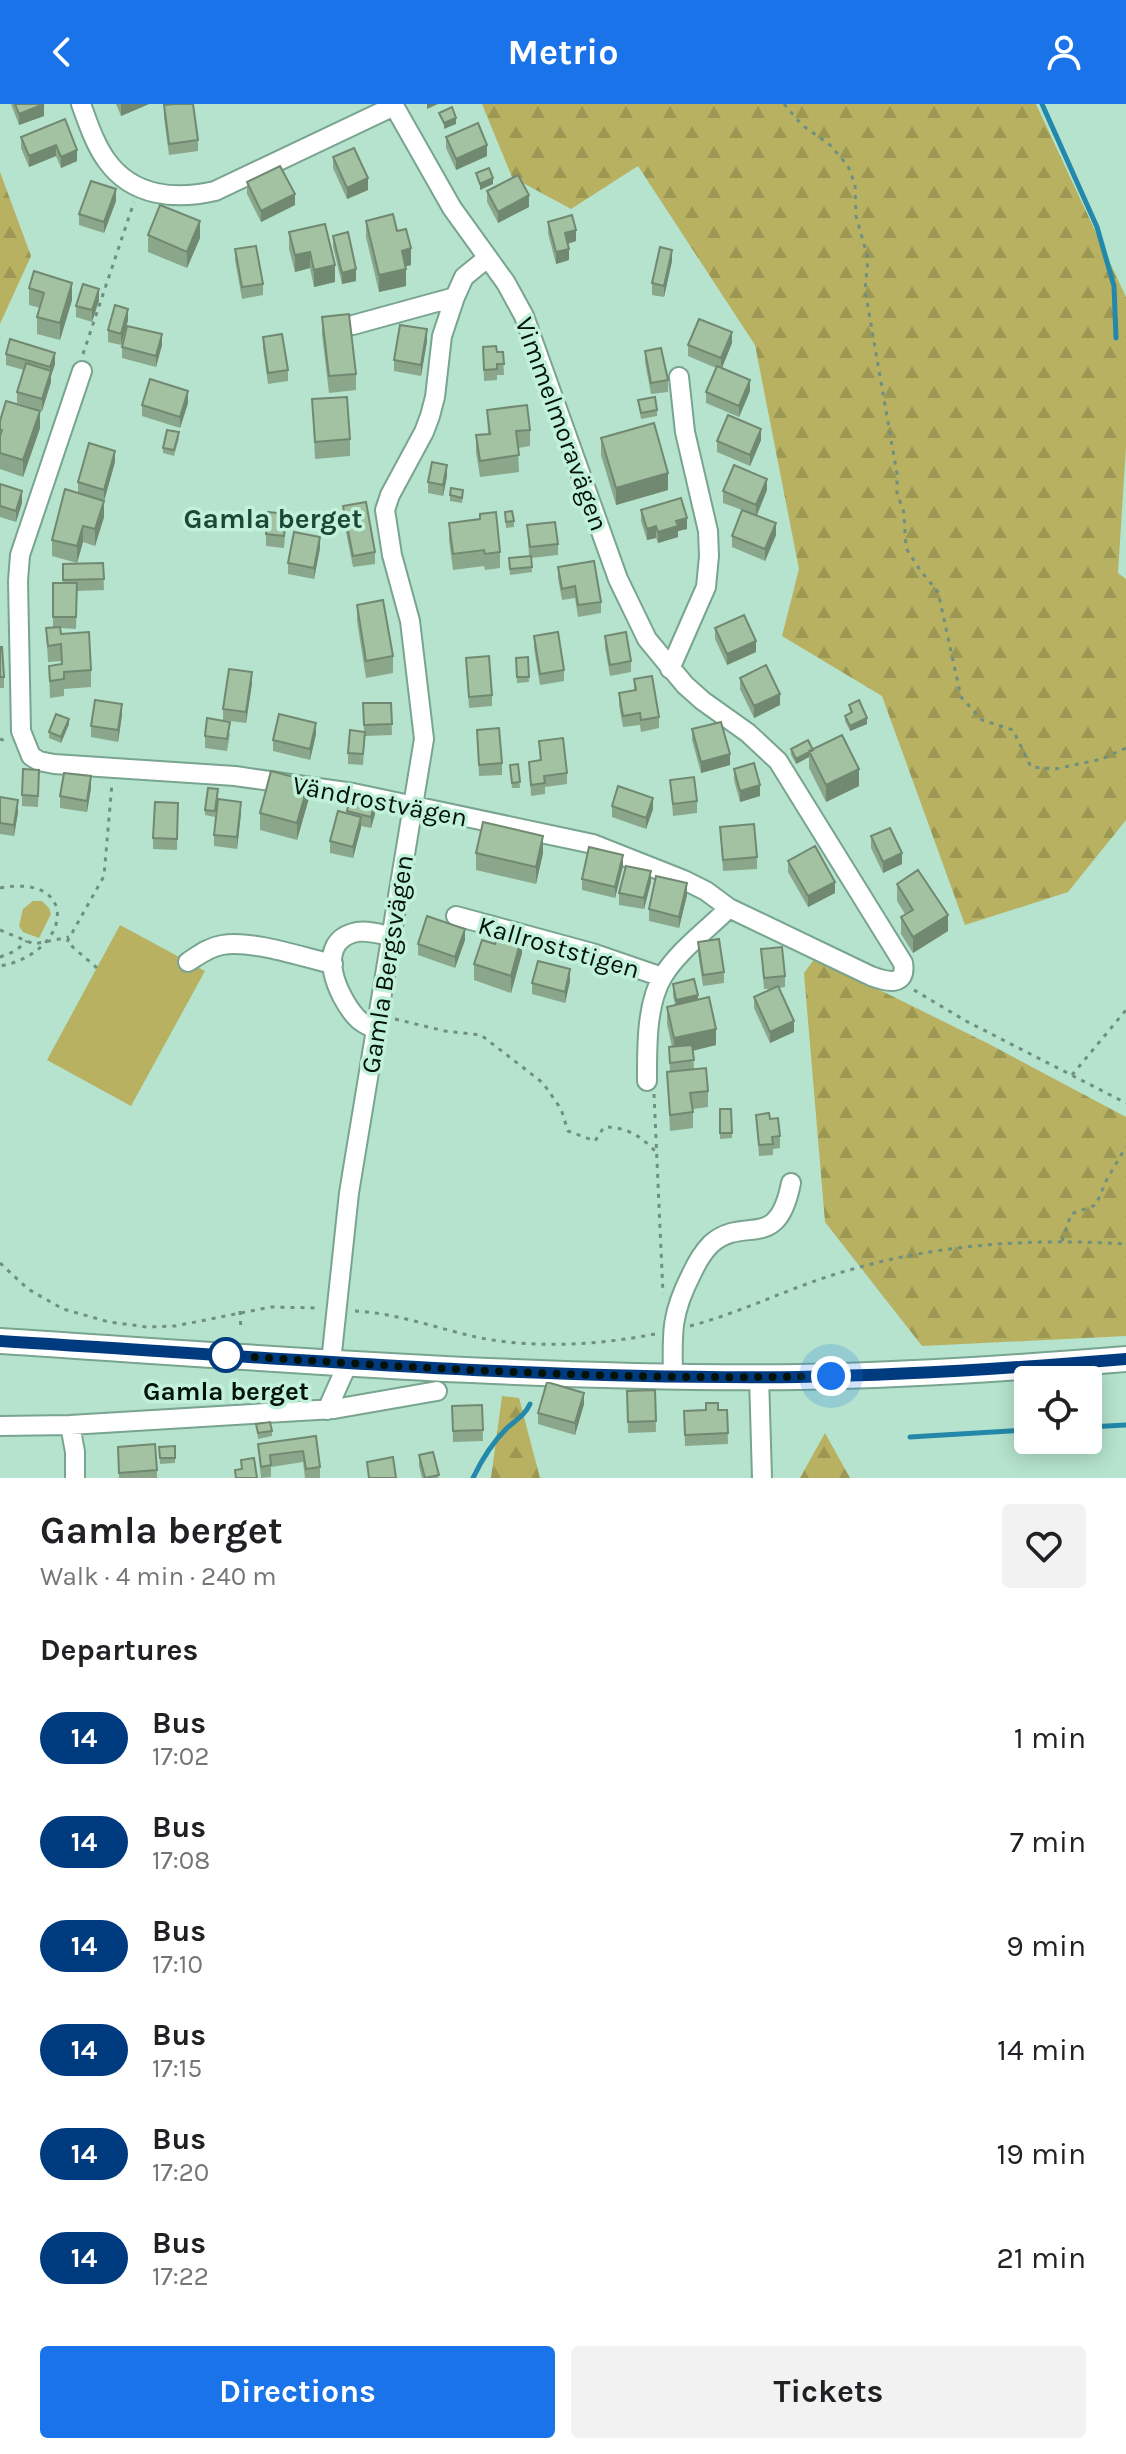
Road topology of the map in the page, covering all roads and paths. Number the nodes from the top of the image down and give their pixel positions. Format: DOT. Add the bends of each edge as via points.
graph roads {
  1 [pos="81,104"];
  2 [pos="784,104"];
  3 [pos="394,105"];
  4 [pos="139,187"];
  5 [pos="486,259"];
  6 [pos="455,297"];
  7 [pos="353,325"];
  8 [pos="82,371"];
  9 [pos="679,377"];
  10 [pos="670,669"];
  11 [pos="1126,748"];
  12 [pos="115,768"];
  13 [pos="412,807"];
  14 [pos="0,888"];
  15 [pos="729,908"];
  16 [pos="456,916"];
  17 [pos="0,930"];
  18 [pos="390,936"];
  19 [pos="70,937"];
  20 [pos="51,939"];
  21 [pos="27,941"];
  22 [pos="0,957"];
  23 [pos="188,962"];
  24 [pos="333,964"];
  25 [pos="0,966"];
  26 [pos="97,968"];
  27 [pos="662,977"];
  28 [pos="901,978"];
  29 [pos="1126,1010"];
  30 [pos="378,1023"];
  31 [pos="1072,1075"];
  32 [pos="647,1081"];
  33 [pos="1126,1103"];
  34 [pos="655,1106"];
  35 [pos="1126,1147"];
  36 [pos="657,1153"];
  37 [pos="791,1183"];
  38 [pos="1062,1241"];
  39 [pos="1126,1244"];
  40 [pos="0,1263"];
  41 [pos="324,1308"];
  42 [pos="348,1310"];
  43 [pos="240,1311"];
  44 [pos="676,1330"];
  45 [pos="241,1331"];
  46 [pos="0,1341"];
  47 [pos="1126,1359"];
  48 [pos="339,1362"];
  49 [pos="673,1376"];
  50 [pos="759,1376"];
  51 [pos="437,1391"];
  52 [pos="327,1410"];
  53 [pos="70,1425"];
  54 [pos="0,1426"];
  55 [pos="75,1478"];
  56 [pos="762,1478"];
  1 -- 4 [label="street" via="107,162"];
  2 -- 11 [label="path" via="830,145 848,166 855,185 856,216 868,258 865,290 906,548 938,592 961,697 982,720 1013,730 1031,767 1055,769"];
  3 -- 4 [label="street" via="215,191 168,196"];
  3 -- 5 [label="street, Vimmelmoravägen"];
  4 -- 8 [label="path" via="97,306 78,370"];
  5 -- 6 [label="street, Gamla Bergsvägen" via="464,277"];
  5 -- 10 [label="street, Vimmelmoravägen" via="524,316 618,579 647,639"];
  6 -- 7 [label="street"];
  6 -- 13 [label="street, Gamla Bergsvägen" via="442,336 427,424 385,510 410,621 424,729"];
  8 -- 12 [label="street, Vändrostvägen" via="20,555 21,731 31,756 39,761"];
  9 -- 10 [label="street" via="709,556 706,587"];
  10 -- 28 [label="street, Vimmelmoravägen" via="778,761 903,963"];
  12 -- 13 [label="street, Vändrostvägen" via="235,776"];
  12 -- 19 [label="path" via="104,876"];
  13 -- 15 [label="street, Vändrostvägen" via="593,844 684,880"];
  13 -- 18 [label="street, Gamla Bergsvägen"];
  14 -- 20 [label="path" via="29,887 50,895 57,906"];
  15 -- 27 [label="street, Kallroststigen"];
  15 -- 28 [label="street, Vändrostvägen" via="886,982"];
  16 -- 27 [label="street, Kallroststigen"];
  17 -- 21 [label="path"];
  18 -- 24 [label="street" via="354,932 340,940"];
  18 -- 30 [label="street, Gamla Bergsvägen"];
  19 -- 20 [label="path"];
  19 -- 26 [label="path" via="67,942"];
  20 -- 21 [label="path"];
  20 -- 25 [label="path" via="43,949"];
  21 -- 22 [label="path"];
  23 -- 24 [label="street" via="222,945 258,947"];
  24 -- 30 [label="street" via="336,986 357,1020"];
  27 -- 32 [label="street, Kallroststigen" via="647,1035"];
  28 -- 31 [label="path" via="966,1021"];
  29 -- 31 [label="path"];
  30 -- 36 [label="path" via="481,1035 543,1083 568,1131 595,1141 604,1127 621,1127"];
  30 -- 48 [label="street, Gamla Bergsvägen" via="349,1193"];
  31 -- 33 [label="path"];
  34 -- 36 [label="path"];
  35 -- 38 [label="path" via="1096,1205 1071,1214"];
  36 -- 44 [label="path" via="663,1303"];
  37 -- 44 [label="street" via="781,1215 770,1224 712,1243 681,1294 674,1314"];
  38 -- 39 [label="path"];
  38 -- 44 [label="path" via="987,1244 914,1255 804,1284"];
  40 -- 43 [label="path" via="28,1289 63,1309 109,1322 175,1326"];
  41 -- 43 [label="path"];
  42 -- 44 [label="path" via="481,1338 535,1342 615,1342"];
  43 -- 45 [label="path"];
  44 -- 49 [label="street"];
  46 -- 48 [label="main road"];
  47 -- 50 [label="main road" via="927,1373"];
  48 -- 49 [label="main road"];
  48 -- 52 [label="street, Gamla Bergsvägen"];
  49 -- 50 [label="main road"];
  50 -- 56 [label="street"];
  51 -- 52 [label="street"];
  52 -- 53 [label="street"];
  53 -- 54 [label="street"];
  53 -- 55 [label="street"];
}
